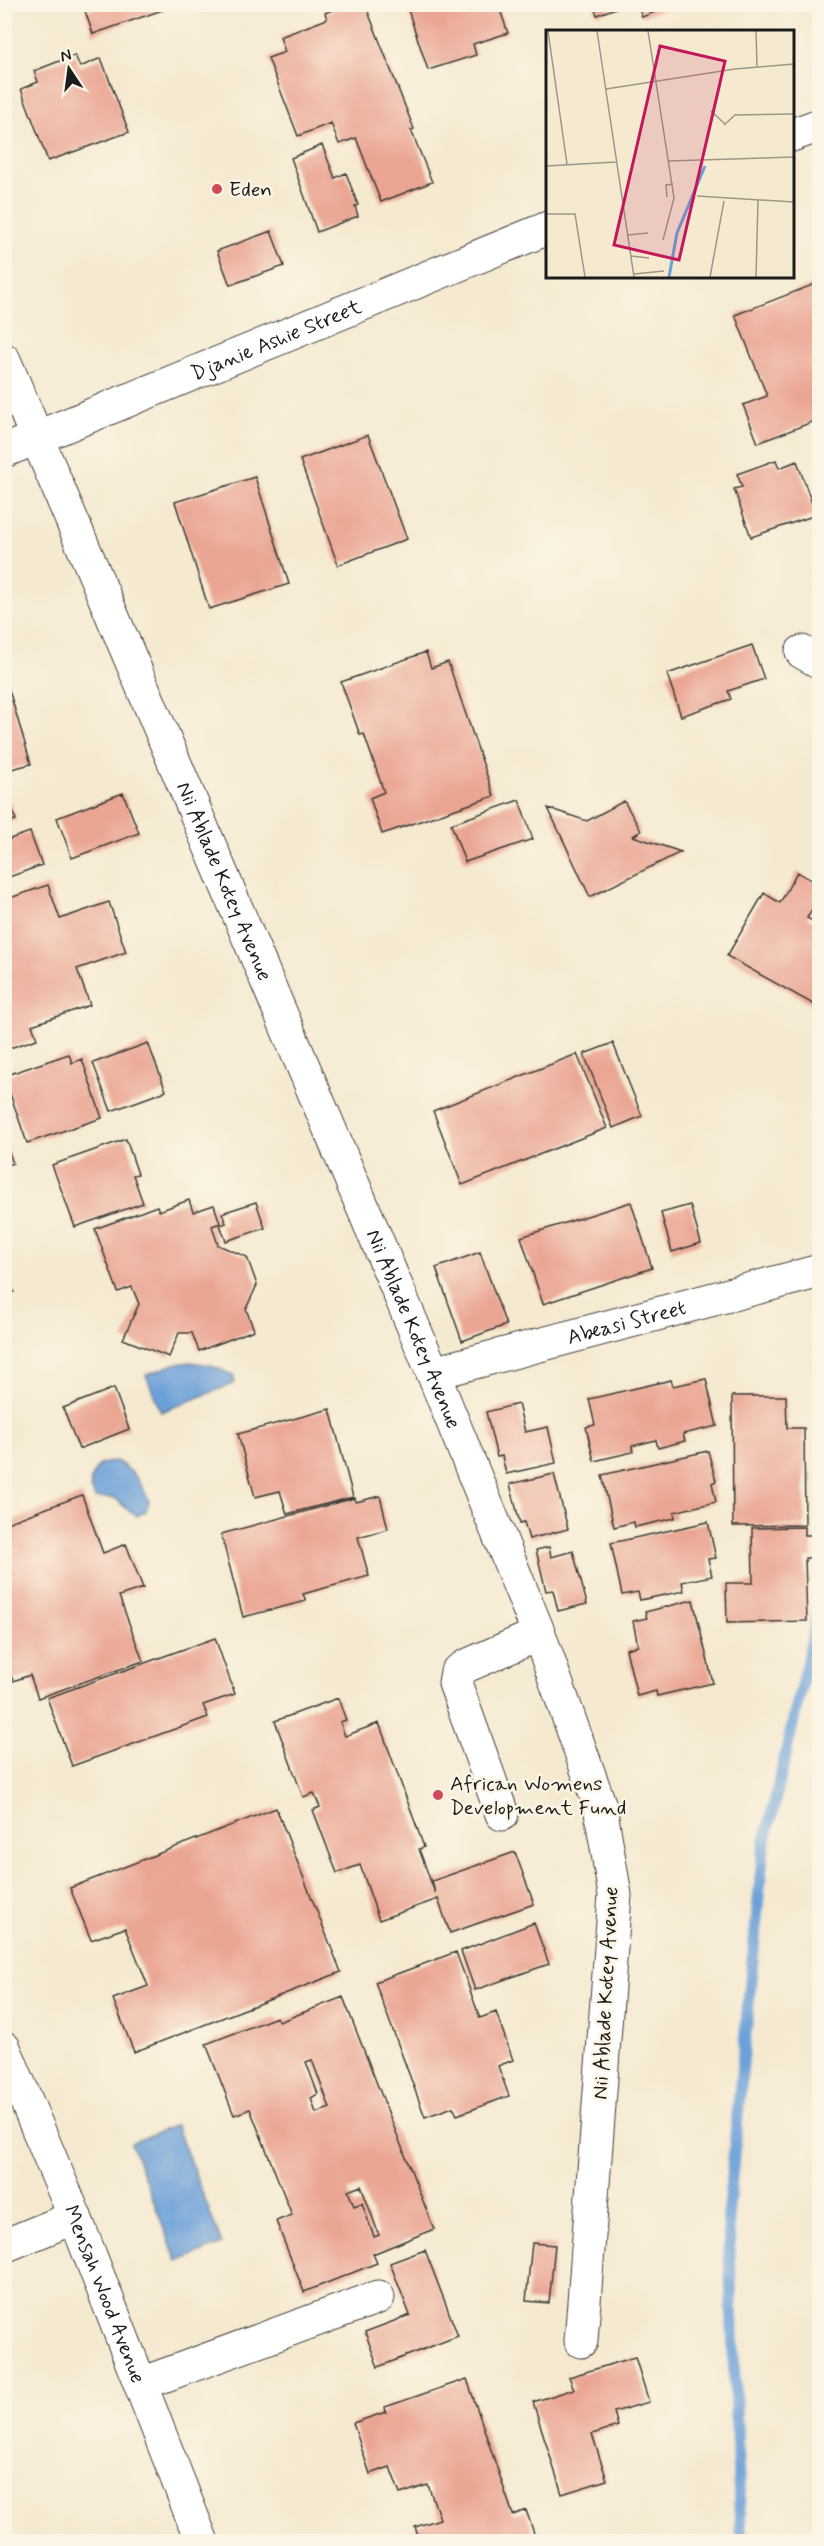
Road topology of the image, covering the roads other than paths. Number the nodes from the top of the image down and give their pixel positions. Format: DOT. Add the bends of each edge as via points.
graph roads {
  1 [pos="819,125"];
  2 [pos="794,134"];
  3 [pos="546,229"];
  4 [pos="4,360"];
  5 [pos="37,437"];
  6 [pos="4,451"];
  7 [pos="819,1271"];
  8 [pos="433,1373"];
  9 [pos="539,1634"];
  10 [pos="502,1814"];
  11 [pos="4,2048"];
  12 [pos="75,2217"];
  13 [pos="4,2246"];
  14 [pos="378,2297"];
  15 [pos="581,2341"];
  16 [pos="141,2384"];
  17 [pos="202,2541"];
  1 -- 2 [label="street"];
  3 -- 5 [label="street, Djanie Ashie Street"];
  4 -- 5 [label="street, Nii Ablade Kotey Avenue"];
  5 -- 6 [label="street, Djanie Ashie Street"];
  5 -- 8 [label="street, Nii Ablade Kotey Avenue"];
  7 -- 8 [label="street, Abeasi Street"];
  8 -- 9 [label="street, Nii Ablade Kotey Avenue"];
  9 -- 10 [label="street" via="457,1672 455,1683"];
  9 -- 15 [label="street, Nii Ablade Kotey Avenue" via="600,1806 615,1895"];
  11 -- 12 [label="street, Mensah Wood Avenue"];
  12 -- 13 [label="street"];
  12 -- 16 [label="street, Mensah Wood Avenue"];
  14 -- 16 [label="street"];
  16 -- 17 [label="street, Mensah Wood Avenue"];
}
